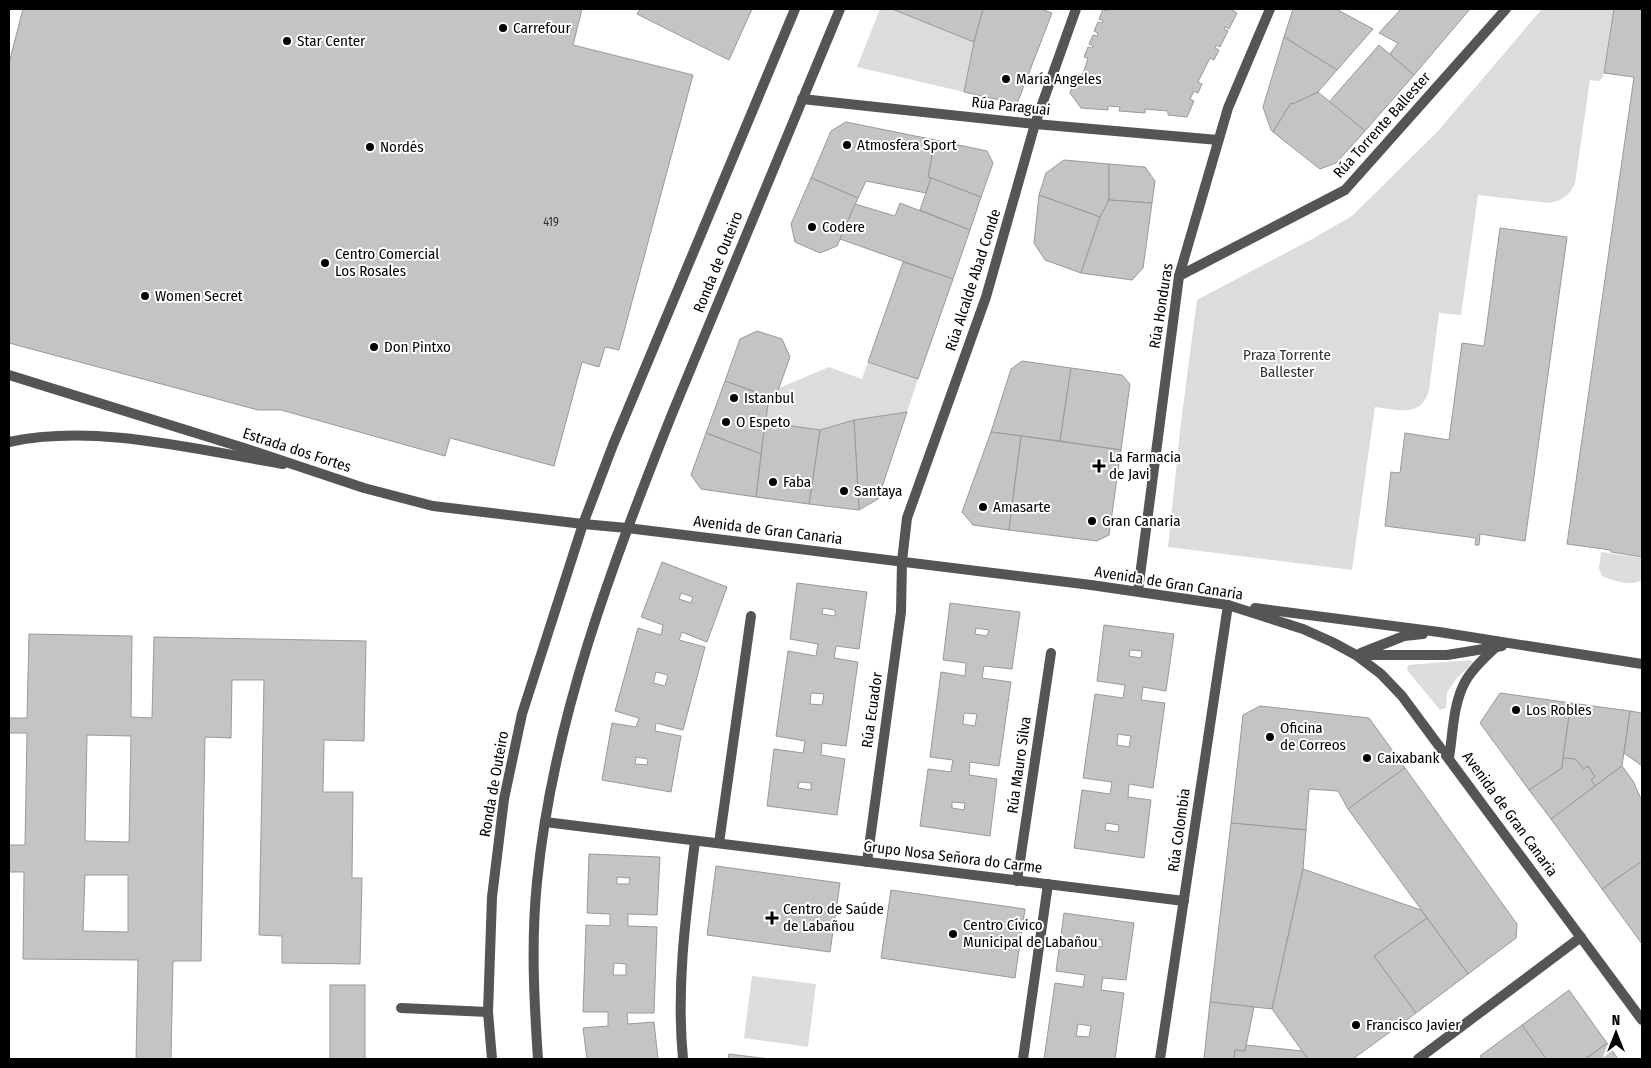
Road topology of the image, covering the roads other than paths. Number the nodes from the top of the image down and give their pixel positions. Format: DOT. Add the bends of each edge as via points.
graph roads {
  1 [pos="795,9"];
  2 [pos="840,9"];
  3 [pos="1076,9"];
  4 [pos="1270,9"];
  5 [pos="1506,9"];
  6 [pos="802,98"];
  7 [pos="1036,124"];
  8 [pos="1218,140"];
  9 [pos="1179,276"];
  10 [pos="9,374"];
  11 [pos="9,442"];
  12 [pos="295,466"];
  13 [pos="584,524"];
  14 [pos="627,528"];
  15 [pos="902,561"];
  16 [pos="1138,591"];
  17 [pos="1228,605"];
  18 [pos="751,616"];
  19 [pos="1439,632"];
  20 [pos="1511,644"];
  21 [pos="1496,647"];
  22 [pos="1051,653"];
  23 [pos="1356,655"];
  24 [pos="1642,664"];
  25 [pos="1450,758"];
  26 [pos="545,822"];
  27 [pos="695,840"];
  28 [pos="719,844"];
  29 [pos="866,862"];
  30 [pos="1017,880"];
  31 [pos="1048,884"];
  32 [pos="1184,901"];
  33 [pos="1581,937"];
  34 [pos="401,1008"];
  35 [pos="488,1012"];
  36 [pos="1642,1020"];
  37 [pos="492,1059"];
  38 [pos="538,1059"];
  39 [pos="683,1059"];
  40 [pos="1023,1059"];
  41 [pos="1160,1059"];
  42 [pos="1418,1059"];
  1 -- 13 [label="street, Ronda de Outeiro" via="613,445"];
  2 -- 6 [label="street, Ronda de Outeiro"];
  3 -- 7 [label="street, Rúa Alcalde Abad Conde"];
  4 -- 8 [label="street, Rúa Honduras" via="1228,108"];
  5 -- 9 [label="street, Rúa Torrente Ballester" via="1345,190"];
  6 -- 7 [label="street, Rúa Paraguai"];
  6 -- 14 [label="street, Ronda de Outeiro"];
  7 -- 8 [label="street, Rúa Paraguai"];
  7 -- 15 [label="street, Rúa Alcalde Abad Conde" via="986,297 907,518"];
  8 -- 9 [label="street, Rúa Honduras"];
  9 -- 16 [label="street, Rúa Honduras"];
  10 -- 12 [label="street, Estrada dos Fortes"];
  11 -- 12 [label="street" via="51,436 119,437"];
  12 -- 13 [label="street, Estrada dos Fortes" via="433,506"];
  13 -- 14 [label="street"];
  13 -- 35 [label="street, Ronda de Outeiro" via="522,714 504,799 492,897"];
  14 -- 15 [label="street, Avenida de Gran Canaria"];
  14 -- 26 [label="street, Ronda de Outeiro" via="578,673"];
  15 -- 16 [label="street, Avenida de Gran Canaria"];
  15 -- 29 [label="street, Rúa Ecuador" via="901,612"];
  16 -- 17 [label="street, Avenida de Gran Canaria"];
  17 -- 19 [label="street"];
  17 -- 23 [label="street, Avenida de Gran Canaria" via="1303,629"];
  17 -- 32 [label="street, Rúa Colombia"];
  18 -- 28 [label="street"];
  19 -- 20 [label="street"];
  19 -- 23 [label="street" via="1404,636"];
  20 -- 21 [label="street"];
  20 -- 24 [label="street"];
  21 -- 23 [label="street" via="1447,655"];
  21 -- 25 [label="street" via="1465,682 1456,708"];
  22 -- 30 [label="street, Rúa Mauro Silva"];
  23 -- 25 [label="street, Avenida de Gran Canaria" via="1402,696"];
  25 -- 33 [label="street, Avenida de Gran Canaria"];
  26 -- 27 [label="street, Grupo Nosa Señora do Carme"];
  26 -- 38 [label="street, Ronda de Outeiro" via="533,952"];
  27 -- 28 [label="street, Grupo Nosa Señora do Carme"];
  27 -- 39 [label="street" via="684,925 680,1029"];
  28 -- 29 [label="street, Grupo Nosa Señora do Carme"];
  29 -- 30 [label="street, Grupo Nosa Señora do Carme"];
  30 -- 31 [label="street, Grupo Nosa Señora do Carme"];
  31 -- 32 [label="street, Grupo Nosa Señora do Carme"];
  31 -- 40 [label="street"];
  32 -- 41 [label="street, Rúa Colombia"];
  33 -- 36 [label="street, Avenida de Gran Canaria"];
  33 -- 42 [label="street"];
  34 -- 35 [label="street"];
  35 -- 37 [label="street, Ronda de Outeiro"];
}
